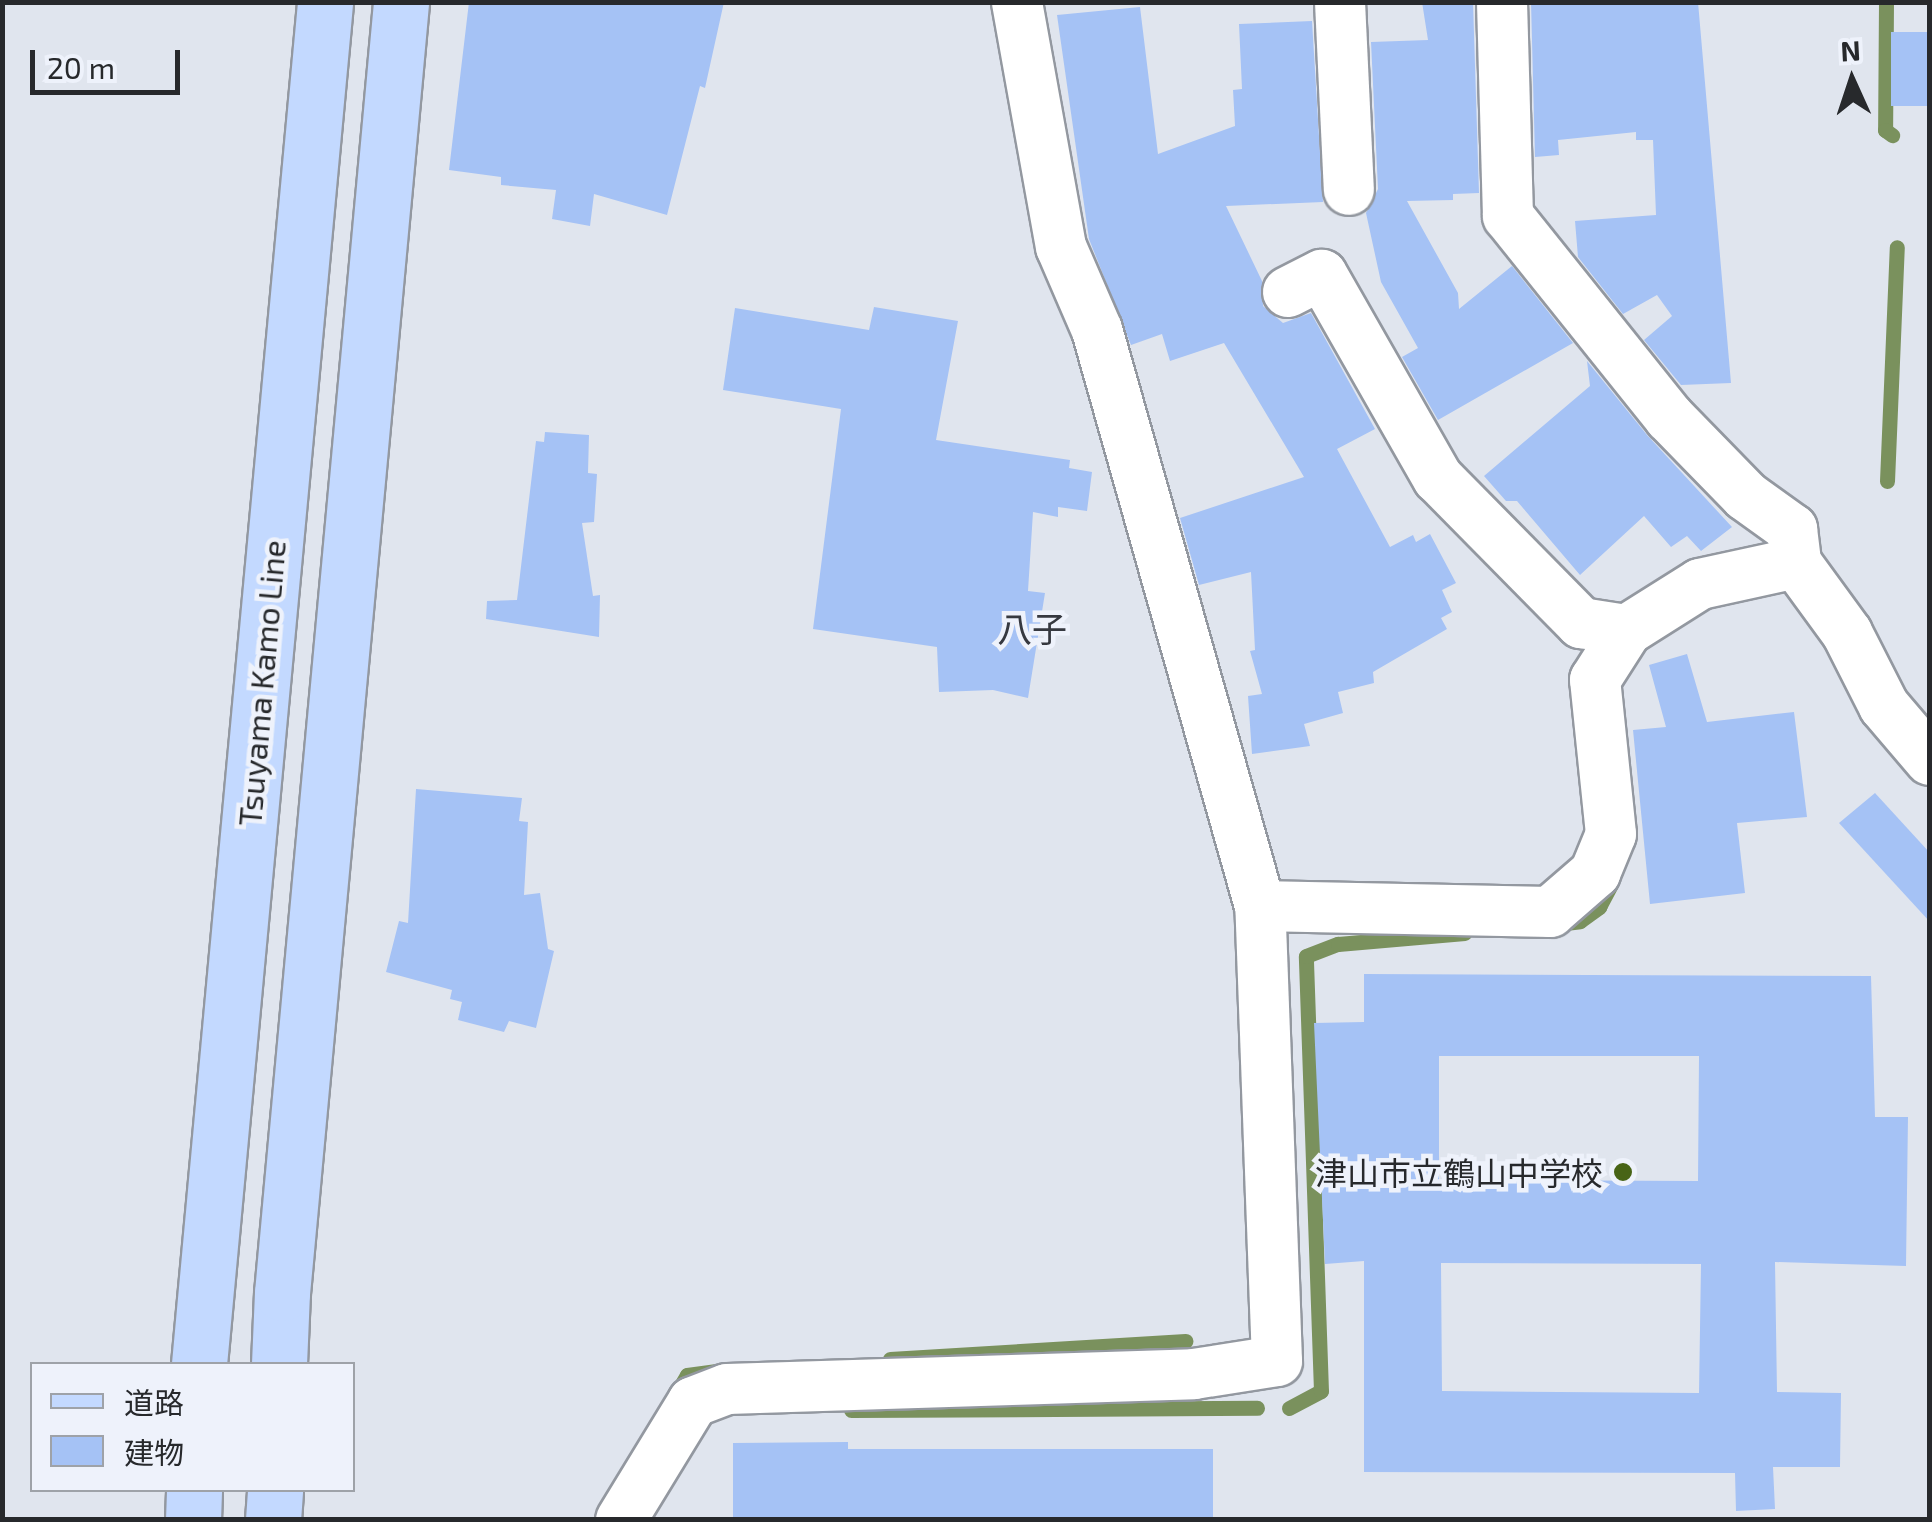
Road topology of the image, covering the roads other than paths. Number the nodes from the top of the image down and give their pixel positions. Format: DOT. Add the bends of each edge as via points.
graph roads {
  1 [pos="324,2"];
  2 [pos="402,2"];
  3 [pos="1017,2"];
  4 [pos="1340,2"];
  5 [pos="1502,2"];
  6 [pos="1348,190"];
  7 [pos="1288,292"];
  8 [pos="1796,563"];
  9 [pos="1626,630"];
  10 [pos="1930,760"];
  11 [pos="1260,906"];
  12 [pos="199,1362"];
  13 [pos="279,1362"];
  14 [pos="194,1492"];
  15 [pos="274,1492"];
  16 [pos="193,1520"];
  17 [pos="274,1520"];
  18 [pos="621,1520"];
  1 -- 12 [label="main road, Tsuyama Kamo Line"];
  2 -- 13 [label="main road"];
  3 -- 11 [label="street" via="1061,247 1097,330"];
  4 -- 6 [label="street"];
  5 -- 8 [label="street" via="1508,216 1669,417 1746,496 1792,529"];
  7 -- 9 [label="street" via="1322,275 1438,478 1581,623"];
  8 -- 9 [label="street" via="1700,584"];
  8 -- 10 [label="street" via="1847,633 1884,706"];
  9 -- 11 [label="street" via="1594,680 1612,834 1595,873 1550,912"];
  11 -- 18 [label="street" via="1277,1361 1194,1374 727,1389 693,1402"];
  14 -- 16 [label="main road"];
  15 -- 17 [label="main road"];
}
